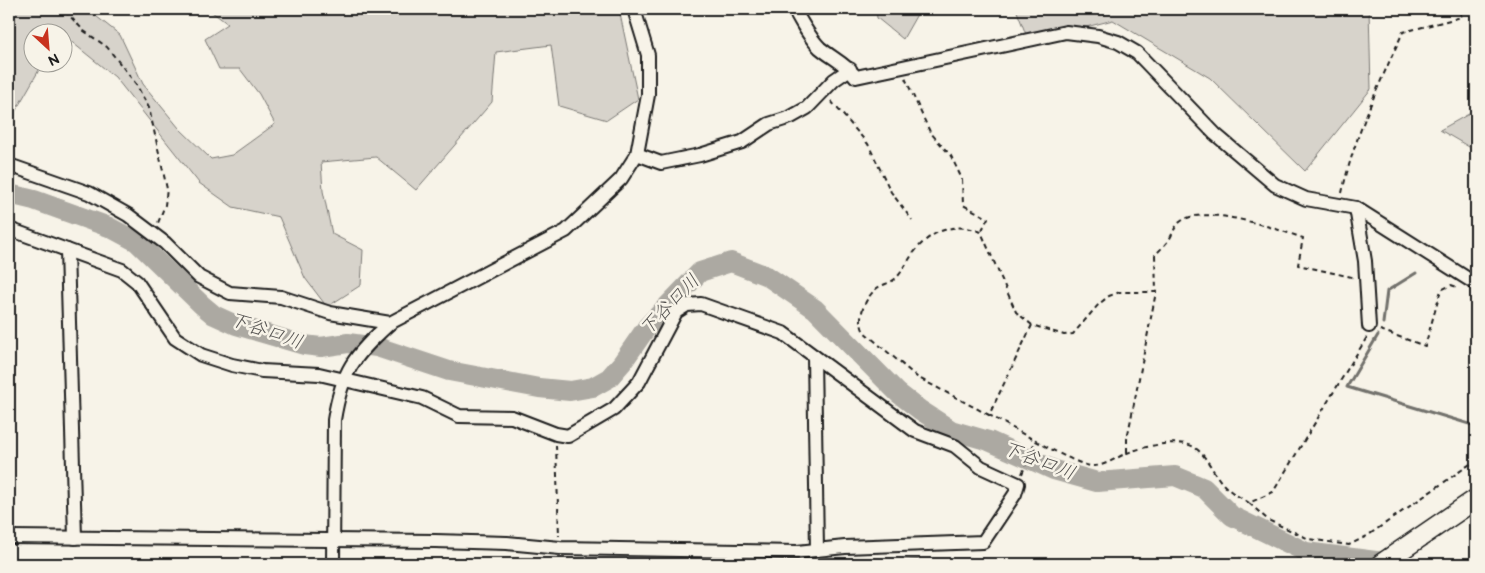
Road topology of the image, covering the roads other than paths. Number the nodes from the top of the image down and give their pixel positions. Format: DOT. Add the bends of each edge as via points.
graph roads {
  1 [pos="634,9"];
  2 [pos="794,9"];
  3 [pos="850,69"];
  4 [pos="637,154"];
  5 [pos="9,165"];
  6 [pos="1356,208"];
  7 [pos="9,229"];
  8 [pos="67,250"];
  9 [pos="1476,284"];
  10 [pos="390,323"];
  11 [pos="1370,326"];
  12 [pos="814,356"];
  13 [pos="342,381"];
  14 [pos="1476,499"];
  15 [pos="9,537"];
  16 [pos="75,538"];
  17 [pos="332,541"];
  18 [pos="817,550"];
  19 [pos="333,564"];
  20 [pos="1381,564"];
  1 -- 4 [label="street" via="648,55 648,95"];
  2 -- 3 [label="street" via="818,46"];
  3 -- 4 [label="street" via="834,80 807,108 769,124 742,142 661,164"];
  3 -- 6 [label="street" via="856,77 1066,32 1098,36 1137,53 1215,134 1275,185 1306,199"];
  4 -- 10 [label="street" via="621,179 566,231"];
  5 -- 10 [label="street" via="89,193 128,215 199,277 230,293 282,297 330,313"];
  6 -- 9 [label="street"];
  6 -- 11 [label="street" via="1365,261"];
  7 -- 8 [label="street"];
  8 -- 13 [label="street" via="122,270 137,282 175,338 201,354 262,371 319,374"];
  8 -- 16 [label="street"];
  10 -- 13 [label="street" via="363,348"];
  12 -- 13 [label="street" via="783,333 701,304 687,305 676,312 639,382 614,410 568,436 512,417 459,416 422,398"];
  12 -- 18 [label="street"];
  12 -- 18 [label="street" via="915,432 955,446 981,467 1018,484 1015,494 983,542"];
  13 -- 17 [label="street" via="334,420"];
  14 -- 20 [label="highway"];
  15 -- 16 [label="street"];
  16 -- 17 [label="street"];
  17 -- 18 [label="street" via="507,543 560,548"];
  17 -- 19 [label="street"];
}
